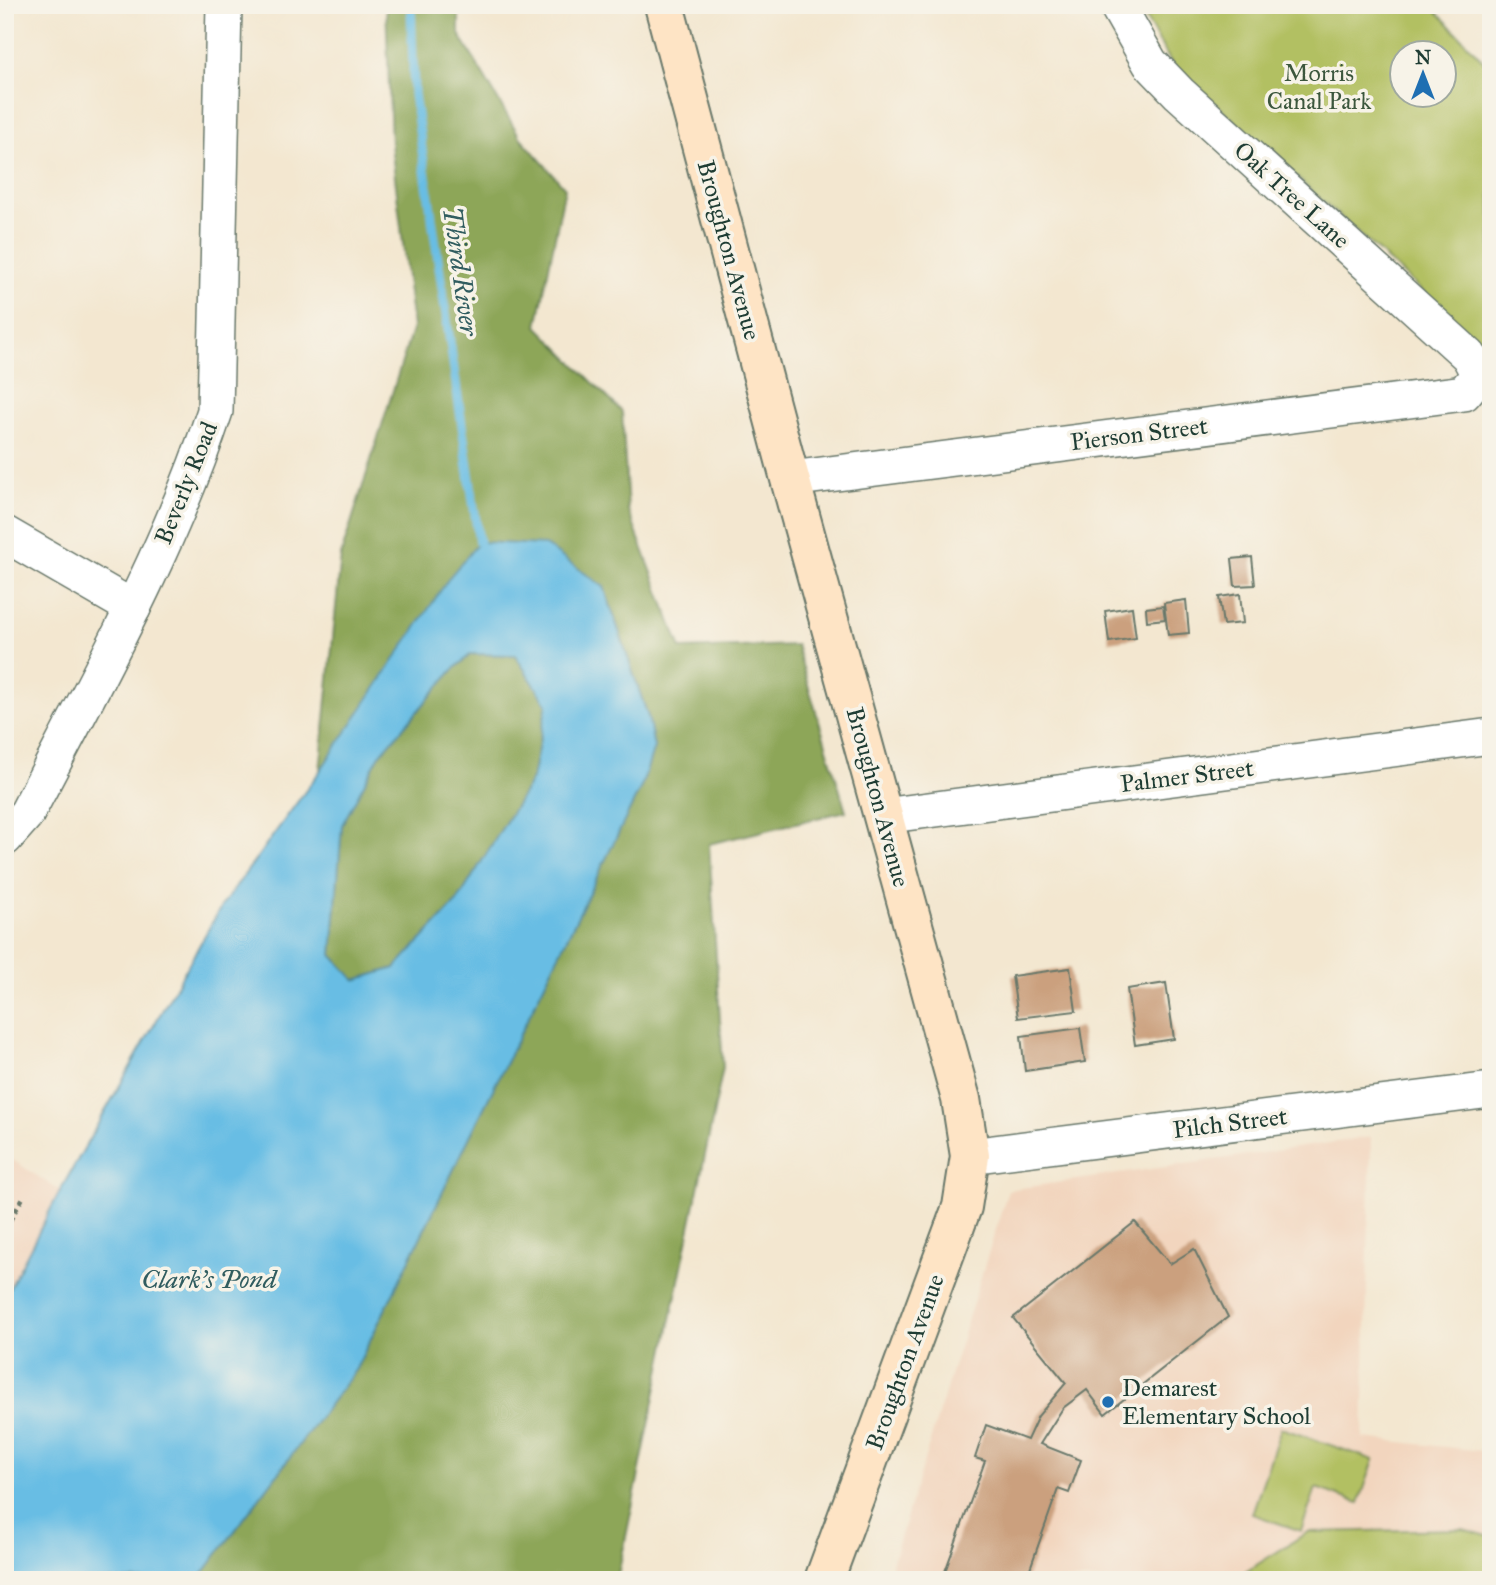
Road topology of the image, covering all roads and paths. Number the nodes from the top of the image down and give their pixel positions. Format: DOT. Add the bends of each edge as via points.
graph roads {
  1 [pos="224,5"];
  2 [pos="664,5"];
  3 [pos="1117,5"];
  4 [pos="1479,375"];
  5 [pos="790,479"];
  6 [pos="5,534"];
  7 [pos="133,608"];
  8 [pos="1491,736"];
  9 [pos="883,816"];
  10 [pos="5,838"];
  11 [pos="1491,1090"];
  12 [pos="970,1156"];
  13 [pos="24,1196"];
  14 [pos="5,1229"];
  15 [pos="824,1580"];
  1 -- 7 [label="street, Beverly Road" via="215,411 201,455"];
  2 -- 5 [label="street, Broughton Avenue"];
  3 -- 4 [label="street, Oak Tree Lane" via="1150,62 1179,93 1469,356"];
  4 -- 5 [label="street, Pierson Street" via="1464,393"];
  5 -- 9 [label="street, Broughton Avenue"];
  6 -- 7 [label="street"];
  7 -- 10 [label="street, Beverly Road" via="27,813"];
  8 -- 9 [label="street, Palmer Street"];
  9 -- 12 [label="street, Broughton Avenue" via="961,1099"];
  11 -- 12 [label="street, Pilch Street"];
  12 -- 15 [label="street, Broughton Avenue" via="962,1207"];
  13 -- 14 [label="path"];
}
